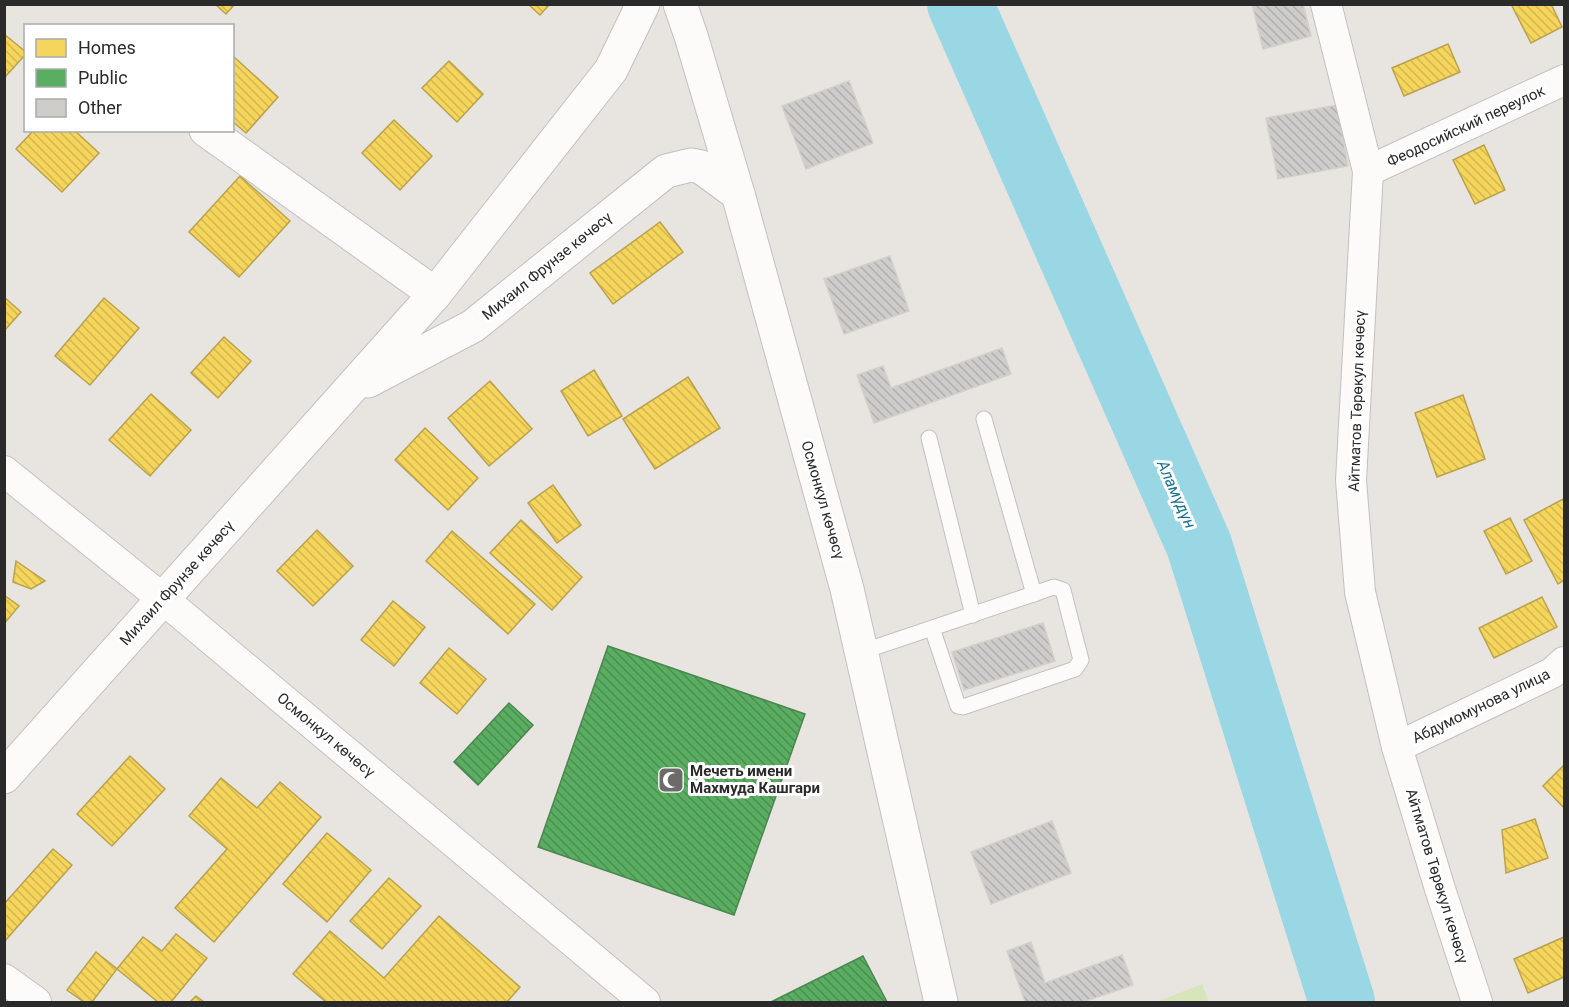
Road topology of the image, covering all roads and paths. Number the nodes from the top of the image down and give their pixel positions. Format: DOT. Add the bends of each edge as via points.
graph roads {
  1 [pos="643,4"];
  2 [pos="680,4"];
  3 [pos="1326,4"];
  4 [pos="1564,80"];
  5 [pos="209,132"];
  6 [pos="1368,171"];
  7 [pos="738,194"];
  8 [pos="435,294"];
  9 [pos="350,390"];
  10 [pos="984,419"];
  11 [pos="929,438"];
  12 [pos="4,471"];
  13 [pos="1034,594"];
  14 [pos="164,598"];
  15 [pos="973,615"];
  16 [pos="932,628"];
  17 [pos="861,652"];
  18 [pos="1564,662"];
  19 [pos="1397,747"];
  20 [pos="4,777"];
  21 [pos="4,979"];
  22 [pos="36,1002"];
  23 [pos="645,1002"];
  24 [pos="941,1002"];
  25 [pos="1477,1002"];
  1 -- 8 [label="main road, Михаил Фрунзе көчөсү" via="610,70"];
  2 -- 7 [label="main road, Осмонкул көчөсү"];
  3 -- 6 [label="street, Айтматов Төрөкул көчөсү"];
  4 -- 6 [label="street, Феодосийский переулок"];
  5 -- 8 [label="main road"];
  6 -- 19 [label="street, Айтматов Төрөкул көчөсү" via="1351,480 1360,592"];
  7 -- 9 [label="main road, Михаил Фрунзе көчөсү" via="701,167 691,165 666,171 473,326"];
  7 -- 17 [label="main road, Осмонкул көчөсү" via="848,589"];
  8 -- 9 [label="main road, Михаил Фрунзе көчөсү"];
  9 -- 14 [label="main road, Михаил Фрунзе көчөсү"];
  10 -- 13 [label="lane"];
  11 -- 15 [label="lane"];
  12 -- 14 [label="street, Осмонкул көчөсү"];
  13 -- 15 [label="lane"];
  13 -- 16 [label="lane" via="1054,587 1063,590 1081,660 1075,669 958,706"];
  14 -- 20 [label="main road, Михаил Фрунзе көчөсү"];
  14 -- 23 [label="street, Осмонкул көчөсү"];
  15 -- 16 [label="lane"];
  16 -- 17 [label="lane"];
  17 -- 24 [label="main road, Осмонкул көчөсү"];
  18 -- 19 [label="street, Абдумомунова улица" via="1552,672"];
  19 -- 25 [label="street, Айтматов Төрөкул көчөсү"];
  21 -- 22 [label="street"];
}
